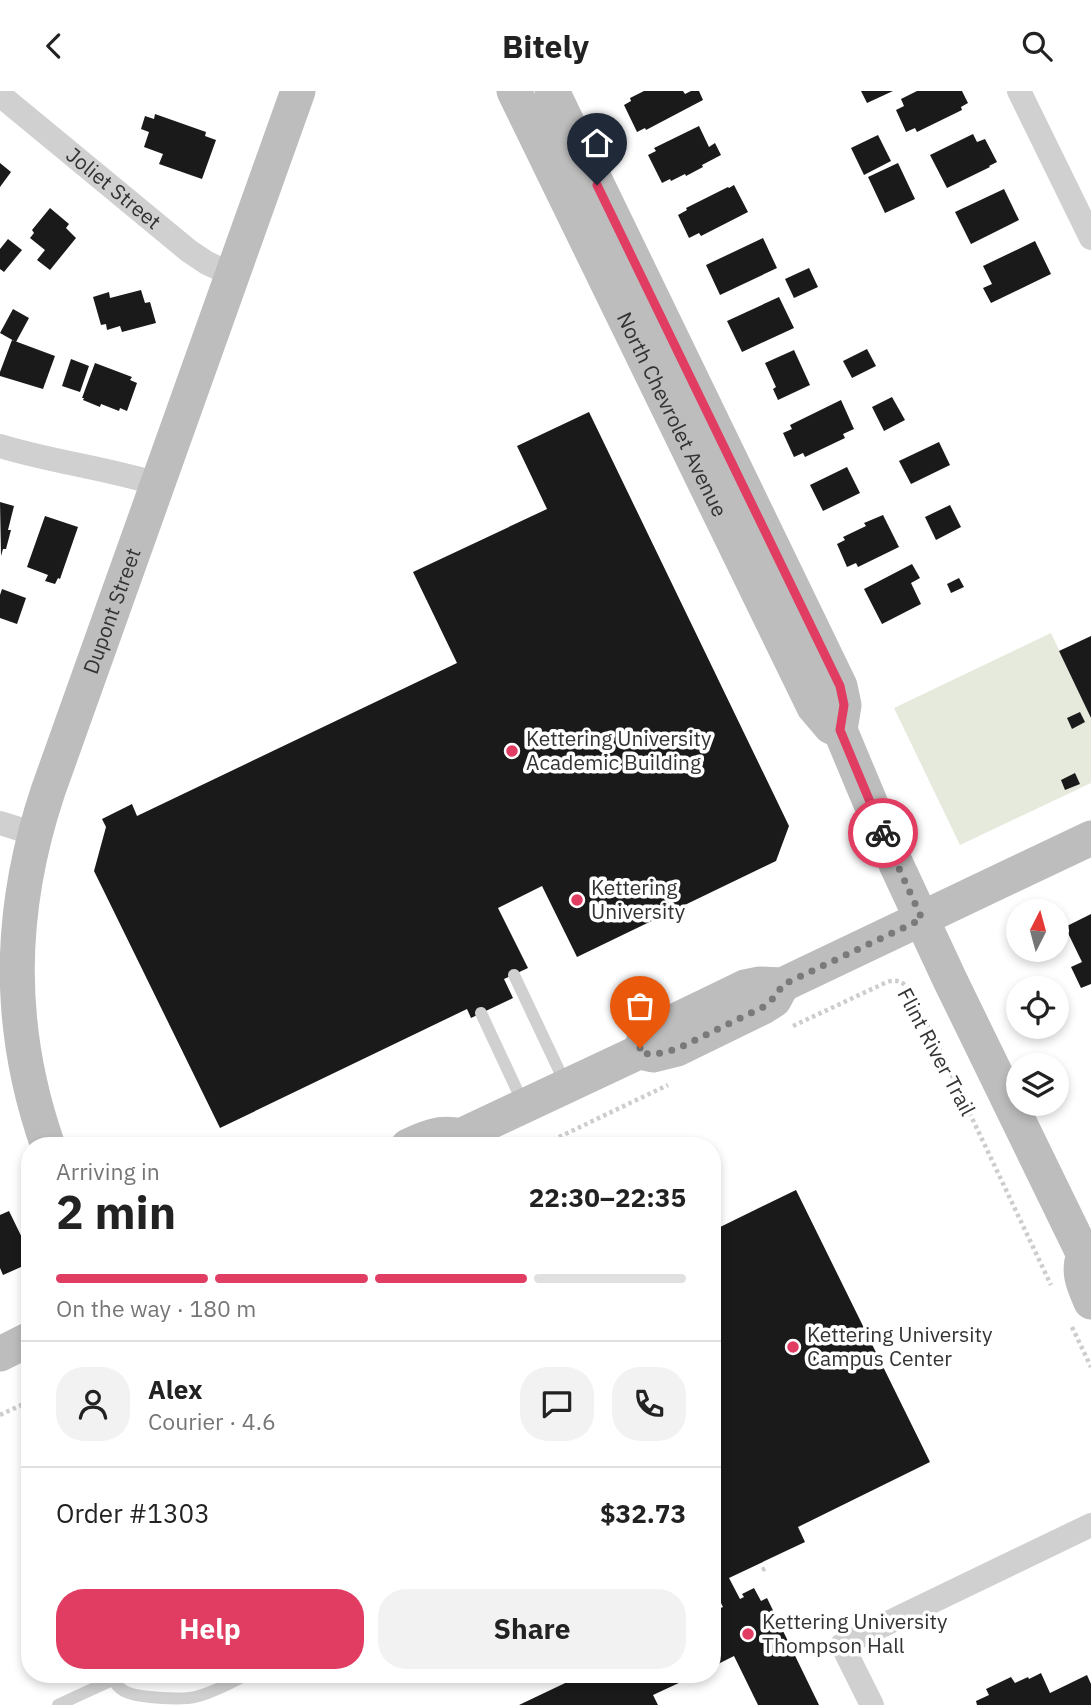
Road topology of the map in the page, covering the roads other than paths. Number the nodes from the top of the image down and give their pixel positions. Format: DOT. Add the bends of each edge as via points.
graph roads {
  1 [pos="298,91"];
  2 [pos="514,91"];
  3 [pos="552,91"];
  4 [pos="1019,91"];
  5 [pos="0,95"];
  6 [pos="1091,238"];
  7 [pos="233,275"];
  8 [pos="652,336"];
  9 [pos="0,446"];
  10 [pos="157,484"];
  11 [pos="0,823"];
  12 [pos="35,834"];
  13 [pos="1091,838"];
  14 [pos="922,919"];
  15 [pos="513,975"];
  16 [pos="481,1013"];
  17 [pos="566,1086"];
  18 [pos="524,1105"];
  19 [pos="45,1137"];
  20 [pos="427,1137"];
  21 [pos="447,1137"];
  22 [pos="465,1137"];
  23 [pos="1087,1256"];
  24 [pos="1079,1310"];
  25 [pos="21,1343"];
  26 [pos="0,1353"];
  27 [pos="1091,1525"];
  28 [pos="105,1683"];
  29 [pos="119,1683"];
  30 [pos="228,1683"];
  31 [pos="58,1705"];
  32 [pos="872,1705"];
  1 -- 7 [label="street, Dupont Street"];
  2 -- 8 [label="street, North Chevrolet Avenue"];
  3 -- 8 [label="street, North Chevrolet Avenue"];
  4 -- 6 [label="street"];
  5 -- 7 [label="street, Joliet Street" via="189,251"];
  7 -- 10 [label="street, Dupont Street"];
  8 -- 14 [label="street, North Chevrolet Avenue" via="840,686 844,705 840,730"];
  9 -- 10 [label="street"];
  10 -- 12 [label="street, Dupont Street"];
  11 -- 12 [label="street"];
  12 -- 19 [label="street, Dupont Street" via="19,927 18,992 29,1082"];
  13 -- 14 [label="street"];
  14 -- 17 [label="street" via="782,985 763,1007 677,1049 653,1055 639,1052"];
  14 -- 23 [label="street, North Chevrolet Avenue"];
  15 -- 17 [label="lane"];
  16 -- 18 [label="lane"];
  17 -- 18 [label="street"];
  18 -- 22 [label="street"];
  20 -- 21 [label="street"];
  23 -- 24 [label="street, North Chevrolet Avenue" via="1080,1265"];
  25 -- 26 [label="street"];
  27 -- 32 [label="street" via="842,1645"];
  28 -- 31 [label="lane"];
  29 -- 30 [label="lane" via="120,1689 134,1695 181,1698"];
}
